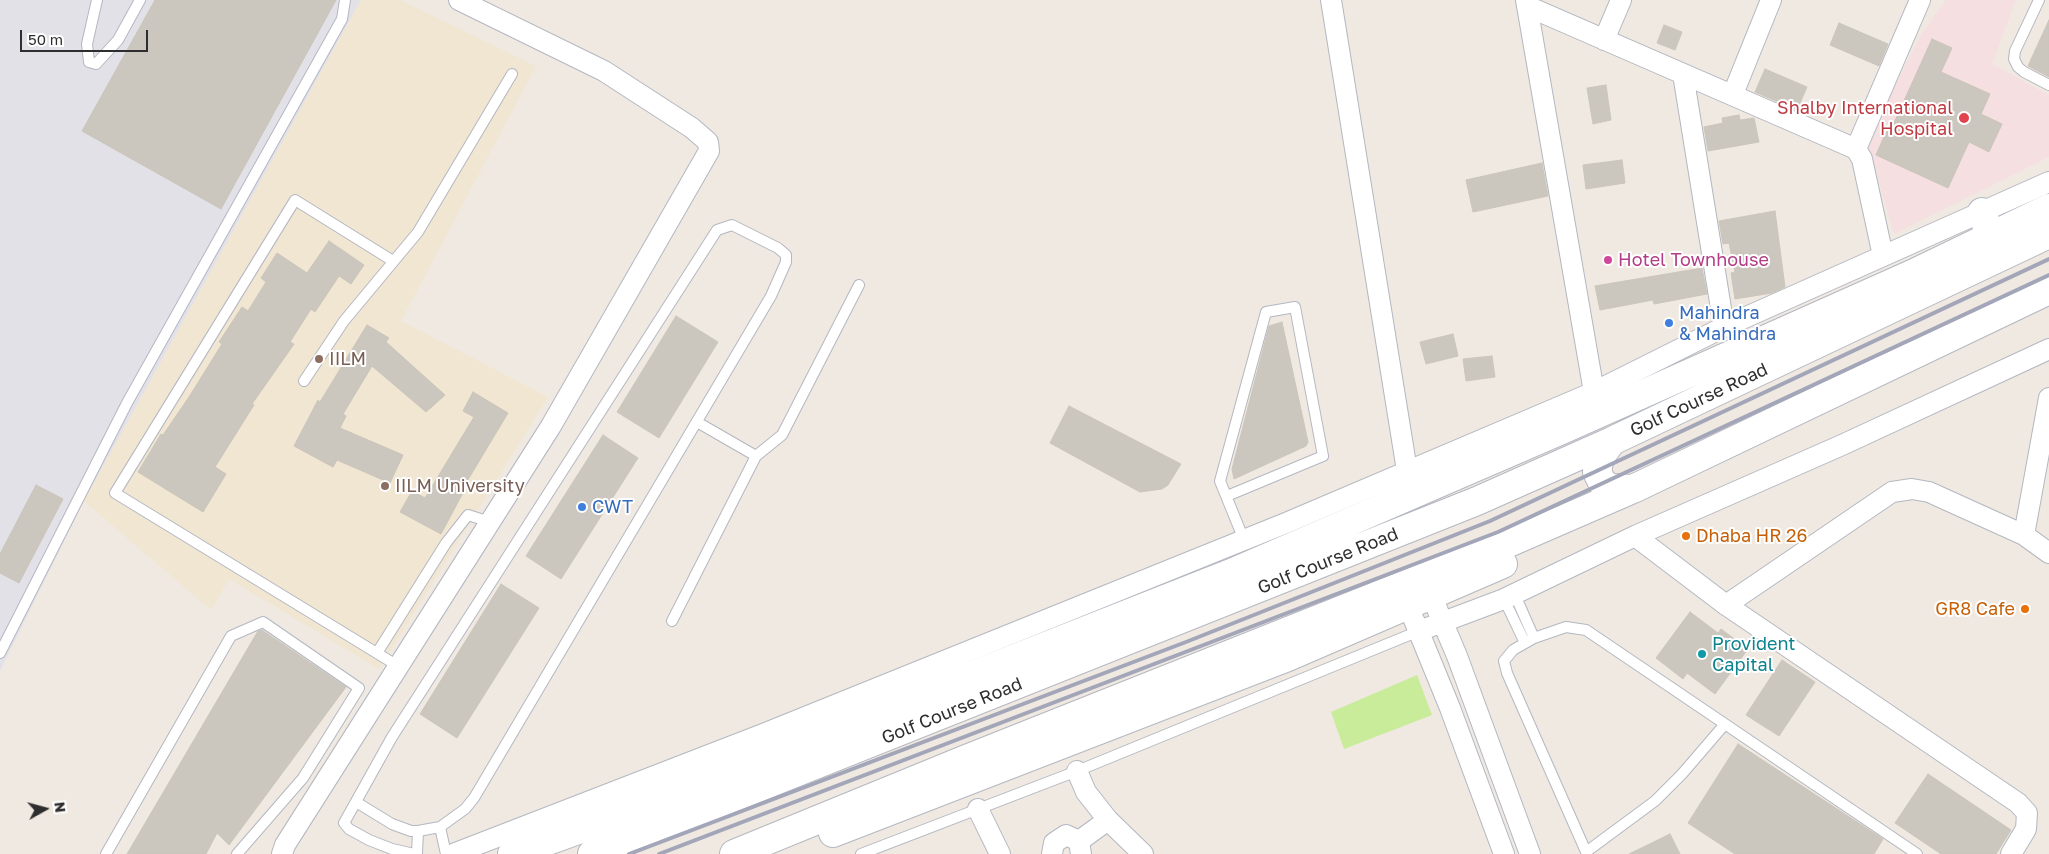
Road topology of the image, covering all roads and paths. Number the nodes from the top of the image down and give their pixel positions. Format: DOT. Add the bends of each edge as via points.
graph roads {
  1 [pos="97,0"];
  2 [pos="140,0"];
  3 [pos="345,0"];
  4 [pos="459,0"];
  5 [pos="1330,0"];
  6 [pos="1621,0"];
  7 [pos="1771,0"];
  8 [pos="1920,0"];
  9 [pos="2039,0"];
  10 [pos="1526,3"];
  11 [pos="1604,40"];
  12 [pos="512,74"];
  13 [pos="1683,74"];
  14 [pos="2049,85"];
  15 [pos="1733,94"];
  16 [pos="1856,149"];
  17 [pos="2049,182"];
  18 [pos="2049,208"];
  19 [pos="1986,224"];
  20 [pos="2049,234"];
  21 [pos="1883,256"];
  22 [pos="393,261"];
  23 [pos="860,286"];
  24 [pos="2049,290"];
  25 [pos="2049,311"];
  26 [pos="1724,327"];
  27 [pos="2049,349"];
  28 [pos="304,381"];
  29 [pos="1594,392"];
  30 [pos="2049,398"];
  31 [pos="697,422"];
  32 [pos="1612,441"];
  33 [pos="756,456"];
  34 [pos="1409,483"];
  35 [pos="1634,489"];
  36 [pos="1226,496"];
  37 [pos="490,522"];
  38 [pos="2024,535"];
  39 [pos="1635,536"];
  40 [pos="1244,540"];
  41 [pos="2049,553"];
  42 [pos="1235,585"];
  43 [pos="1420,601"];
  44 [pos="1513,605"];
  45 [pos="1726,605"];
  46 [pos="672,621"];
  47 [pos="1444,622"];
  48 [pos="1419,631"];
  49 [pos="1530,640"];
  50 [pos="1284,646"];
  51 [pos="0,653"];
  52 [pos="377,653"];
  53 [pos="398,666"];
  54 [pos="1725,724"];
  55 [pos="1077,771"];
  56 [pos="356,802"];
  57 [pos="639,806"];
  58 [pos="978,809"];
  59 [pos="1108,820"];
  60 [pos="440,827"];
  61 [pos="418,831"];
  62 [pos="1080,848"];
  63 [pos="598,852"];
  64 [pos="738,853"];
  65 [pos="1587,853"];
  66 [pos="106,854"];
  67 [pos="237,854"];
  68 [pos="282,854"];
  69 [pos="416,854"];
  70 [pos="446,854"];
  71 [pos="453,854"];
  72 [pos="512,854"];
  73 [pos="779,854"];
  74 [pos="861,854"];
  75 [pos="1000,854"];
  76 [pos="1052,854"];
  77 [pos="1143,854"];
  78 [pos="1504,854"];
  79 [pos="1530,854"];
  80 [pos="1917,854"];
  81 [pos="2011,854"];
  1 -- 2 [label="lane" via="87,44 89,62 96,64 118,40"];
  3 -- 51 [label="lane" via="342,19 127,403"];
  4 -- 37 [label="street" via="604,71 692,128 708,142 709,151 551,426"];
  5 -- 34 [label="street"];
  6 -- 11 [label="street"];
  7 -- 15 [label="street"];
  8 -- 16 [label="street"];
  9 -- 14 [label="lane" via="2014,59 2024,72"];
  10 -- 11 [label="street"];
  10 -- 29 [label="street"];
  11 -- 13 [label="street"];
  12 -- 22 [label="lane" via="418,232"];
  13 -- 15 [label="street"];
  13 -- 26 [label="street"];
  15 -- 16 [label="street"];
  16 -- 21 [label="street" via="1862,159"];
  17 -- 19 [label="street"];
  18 -- 19 [label="main road"];
  19 -- 21 [label="street"];
  19 -- 34 [label="main road" via="1831,310"];
  20 -- 32 [label="main road, Golf Course Road"];
  21 -- 26 [label="street"];
  22 -- 28 [label="lane" via="344,321"];
  22 -- 52 [label="lane" via="295,200 115,493"];
  23 -- 33 [label="lane" via="782,435"];
  24 -- 35 [label="main road"];
  25 -- 43 [label="main road"];
  26 -- 29 [label="street"];
  27 -- 39 [label="street"];
  29 -- 34 [label="street"];
  30 -- 38 [label="street"];
  31 -- 33 [label="lane"];
  31 -- 56 [label="lane" via="772,296 786,262 786,255 778,248 732,225 717,230 708,242 392,737"];
  31 -- 60 [label="lane" via="484,781 465,809"];
  32 -- 35 [label="main road" via="1600,457 1597,472 1603,484 1612,488"];
  32 -- 42 [label="main road, Golf Course Road" via="1422,524"];
  33 -- 46 [label="lane"];
  34 -- 40 [label="street"];
  34 -- 42 [label="main road"];
  35 -- 50 [label="main road" via="1472,558"];
  36 -- 36 [label="lane" via="1220,481 1266,312 1295,307 1323,456"];
  36 -- 40 [label="lane"];
  37 -- 52 [label="lane" via="468,515 446,543"];
  37 -- 53 [label="street"];
  38 -- 41 [label="street"];
  38 -- 45 [label="street" via="1929,492 1912,489 1892,492"];
  39 -- 44 [label="street"];
  39 -- 45 [label="street"];
  40 -- 71 [label="street"];
  42 -- 57 [label="main road"];
  42 -- 63 [label="main road, Golf Course Road"];
  43 -- 47 [label="street"];
  43 -- 48 [label="street"];
  43 -- 50 [label="main road"];
  44 -- 47 [label="street"];
  44 -- 49 [label="lane"];
  45 -- 81 [label="street" via="2018,803 2027,813 2026,829"];
  47 -- 48 [label="street"];
  47 -- 79 [label="street"];
  48 -- 55 [label="lane"];
  48 -- 78 [label="street"];
  49 -- 54 [label="lane" via="1566,627 1586,630"];
  49 -- 65 [label="lane" via="1513,650 1504,661 1507,673"];
  50 -- 64 [label="main road" via="964,760"];
  50 -- 73 [label="main road"];
  52 -- 53 [label="lane"];
  53 -- 68 [label="street"];
  54 -- 65 [label="lane" via="1655,801"];
  54 -- 80 [label="lane"];
  55 -- 58 [label="lane"];
  55 -- 59 [label="street" via="1086,792"];
  56 -- 61 [label="lane" via="392,824"];
  56 -- 69 [label="lane" via="344,819 345,826 384,846"];
  57 -- 63 [label="main road"];
  57 -- 72 [label="main road"];
  58 -- 74 [label="lane"];
  58 -- 75 [label="street"];
  59 -- 62 [label="street"];
  59 -- 77 [label="street"];
  60 -- 61 [label="lane"];
  60 -- 70 [label="lane"];
  61 -- 69 [label="lane"];
  62 -- 76 [label="street" via="1071,836 1061,836 1054,843"];
  66 -- 67 [label="lane" via="231,636 263,622 359,688 303,778"];
}
